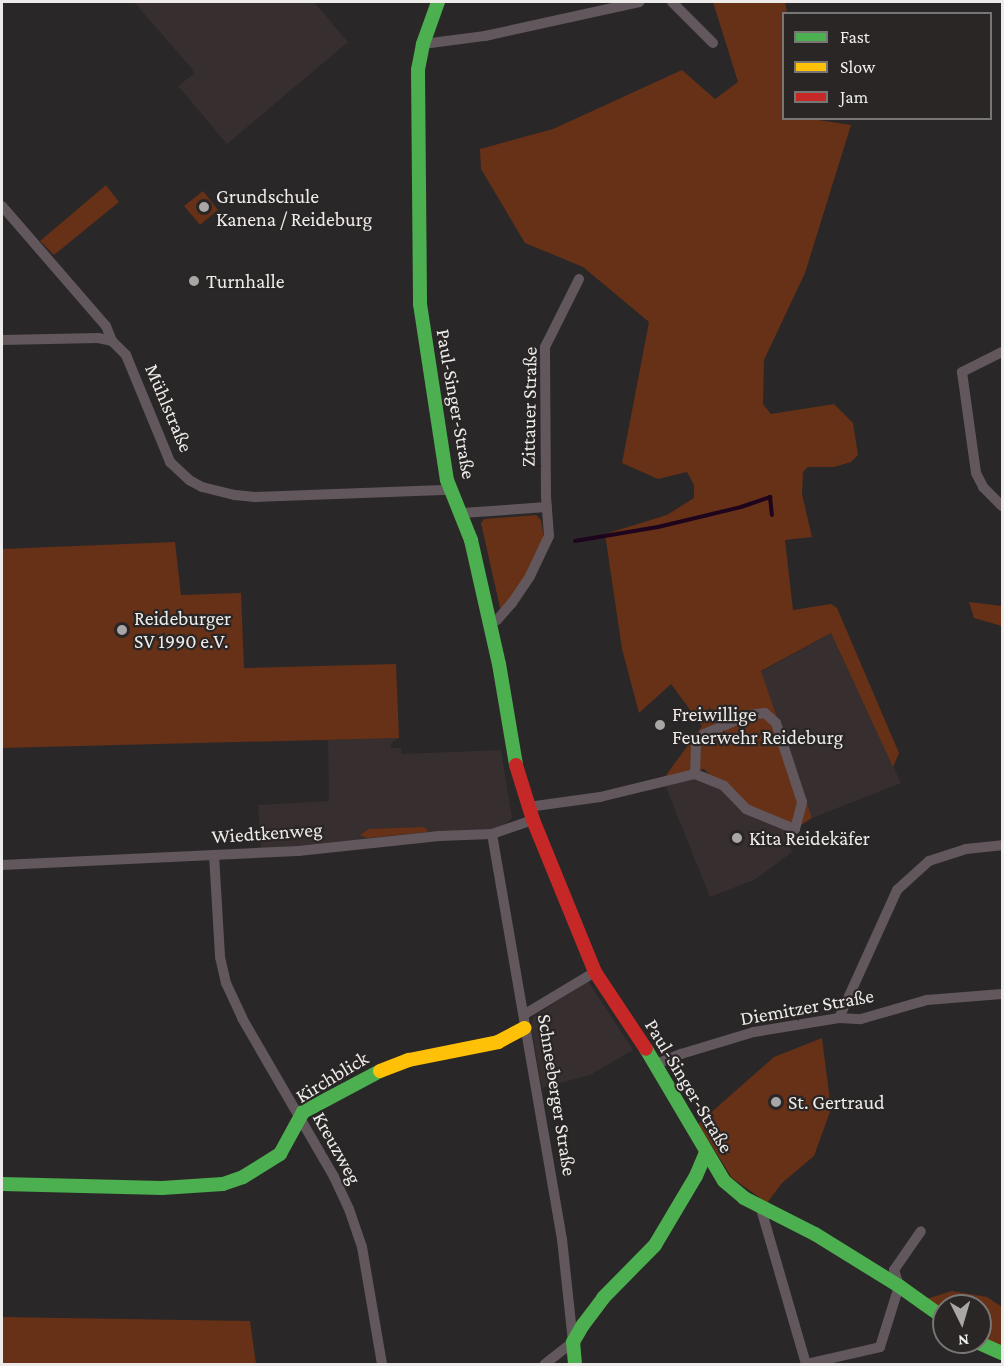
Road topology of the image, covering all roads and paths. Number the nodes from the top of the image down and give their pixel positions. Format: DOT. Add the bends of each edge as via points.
graph roads {
  1 [pos="438,2"];
  2 [pos="639,2"];
  3 [pos="672,2"];
  4 [pos="713,43"];
  5 [pos="423,44"];
  6 [pos="2,206"];
  7 [pos="579,279"];
  8 [pos="2,340"];
  9 [pos="112,341"];
  10 [pos="1002,352"];
  11 [pos="450,490"];
  12 [pos="1002,506"];
  13 [pos="548,507"];
  14 [pos="462,513"];
  15 [pos="490,621"];
  16 [pos="695,774"];
  17 [pos="528,807"];
  18 [pos="533,820"];
  19 [pos="492,834"];
  20 [pos="1002,844"];
  21 [pos="214,855"];
  22 [pos="2,865"];
  23 [pos="595,972"];
  24 [pos="1002,994"];
  25 [pos="839,1018"];
  26 [pos="524,1021"];
  27 [pos="656,1064"];
  28 [pos="300,1117"];
  29 [pos="706,1152"];
  30 [pos="2,1184"];
  31 [pos="762,1209"];
  32 [pos="921,1231"];
  33 [pos="899,1286"];
  34 [pos="932,1309"];
  35 [pos="573,1342"];
  36 [pos="382,1365"];
  37 [pos="546,1365"];
  38 [pos="575,1365"];
  1 -- 5 [label="street, Paul-Singer-Straße"];
  2 -- 5 [label="street" via="485,36"];
  3 -- 4 [label="street"];
  5 -- 11 [label="street, Paul-Singer-Straße" via="417,120 420,304"];
  6 -- 9 [label="street, Mühlstraße" via="106,326"];
  7 -- 13 [label="street, Zittauer Straße" via="544,347"];
  8 -- 9 [label="street"];
  9 -- 11 [label="street, Mühlstraße" via="126,355 170,462 183,476 202,487 255,496"];
  10 -- 12 [label="street" via="962,372 976,473 983,487"];
  11 -- 14 [label="street, Paul-Singer-Straße"];
  13 -- 14 [label="street"];
  13 -- 15 [label="street, Zittauer Straße" via="549,536 542,553 512,603 497,620"];
  14 -- 15 [label="street, Paul-Singer-Straße"];
  15 -- 17 [label="street, Paul-Singer-Straße" via="518,777"];
  16 -- 16 [label="street" via="724,786 746,809 795,829 802,802 776,723 765,713 749,715 704,734 696,745"];
  16 -- 17 [label="street" via="600,797"];
  17 -- 18 [label="street, Paul-Singer-Straße"];
  18 -- 19 [label="street, Wiedtkenweg"];
  18 -- 23 [label="street, Paul-Singer-Straße"];
  19 -- 21 [label="street, Wiedtkenweg"];
  19 -- 26 [label="street, Schneeberger Straße"];
  20 -- 25 [label="street" via="966,849 929,861 897,890"];
  21 -- 22 [label="street, Wiedtkenweg"];
  21 -- 28 [label="street, Kreuzweg" via="220,957 226,983"];
  23 -- 26 [label="street"];
  23 -- 27 [label="street, Paul-Singer-Straße"];
  24 -- 25 [label="street, Diemitzer Straße" via="927,1000 861,1019"];
  25 -- 27 [label="street, Diemitzer Straße" via="754,1032"];
  26 -- 28 [label="street, Kirchblick" via="498,1042 388,1066 349,1085"];
  26 -- 35 [label="street, Schneeberger Straße" via="562,1239"];
  27 -- 29 [label="street, Paul-Singer-Straße"];
  28 -- 30 [label="street, Kirchblick" via="280,1154 243,1177 223,1184 162,1188"];
  28 -- 36 [label="street, Kreuzweg" via="334,1177 359,1235"];
  29 -- 31 [label="street, Paul-Singer-Straße" via="724,1181"];
  29 -- 35 [label="street" via="669,1225 655,1245 603,1298"];
  31 -- 33 [label="street, Paul-Singer-Straße" via="815,1234"];
  31 -- 33 [label="street" via="806,1364 880,1347"];
  32 -- 33 [label="street" via="894,1270"];
  33 -- 34 [label="street, Paul-Singer-Straße"];
  35 -- 37 [label="street"];
  35 -- 38 [label="street, Schneeberger Straße"];
}
